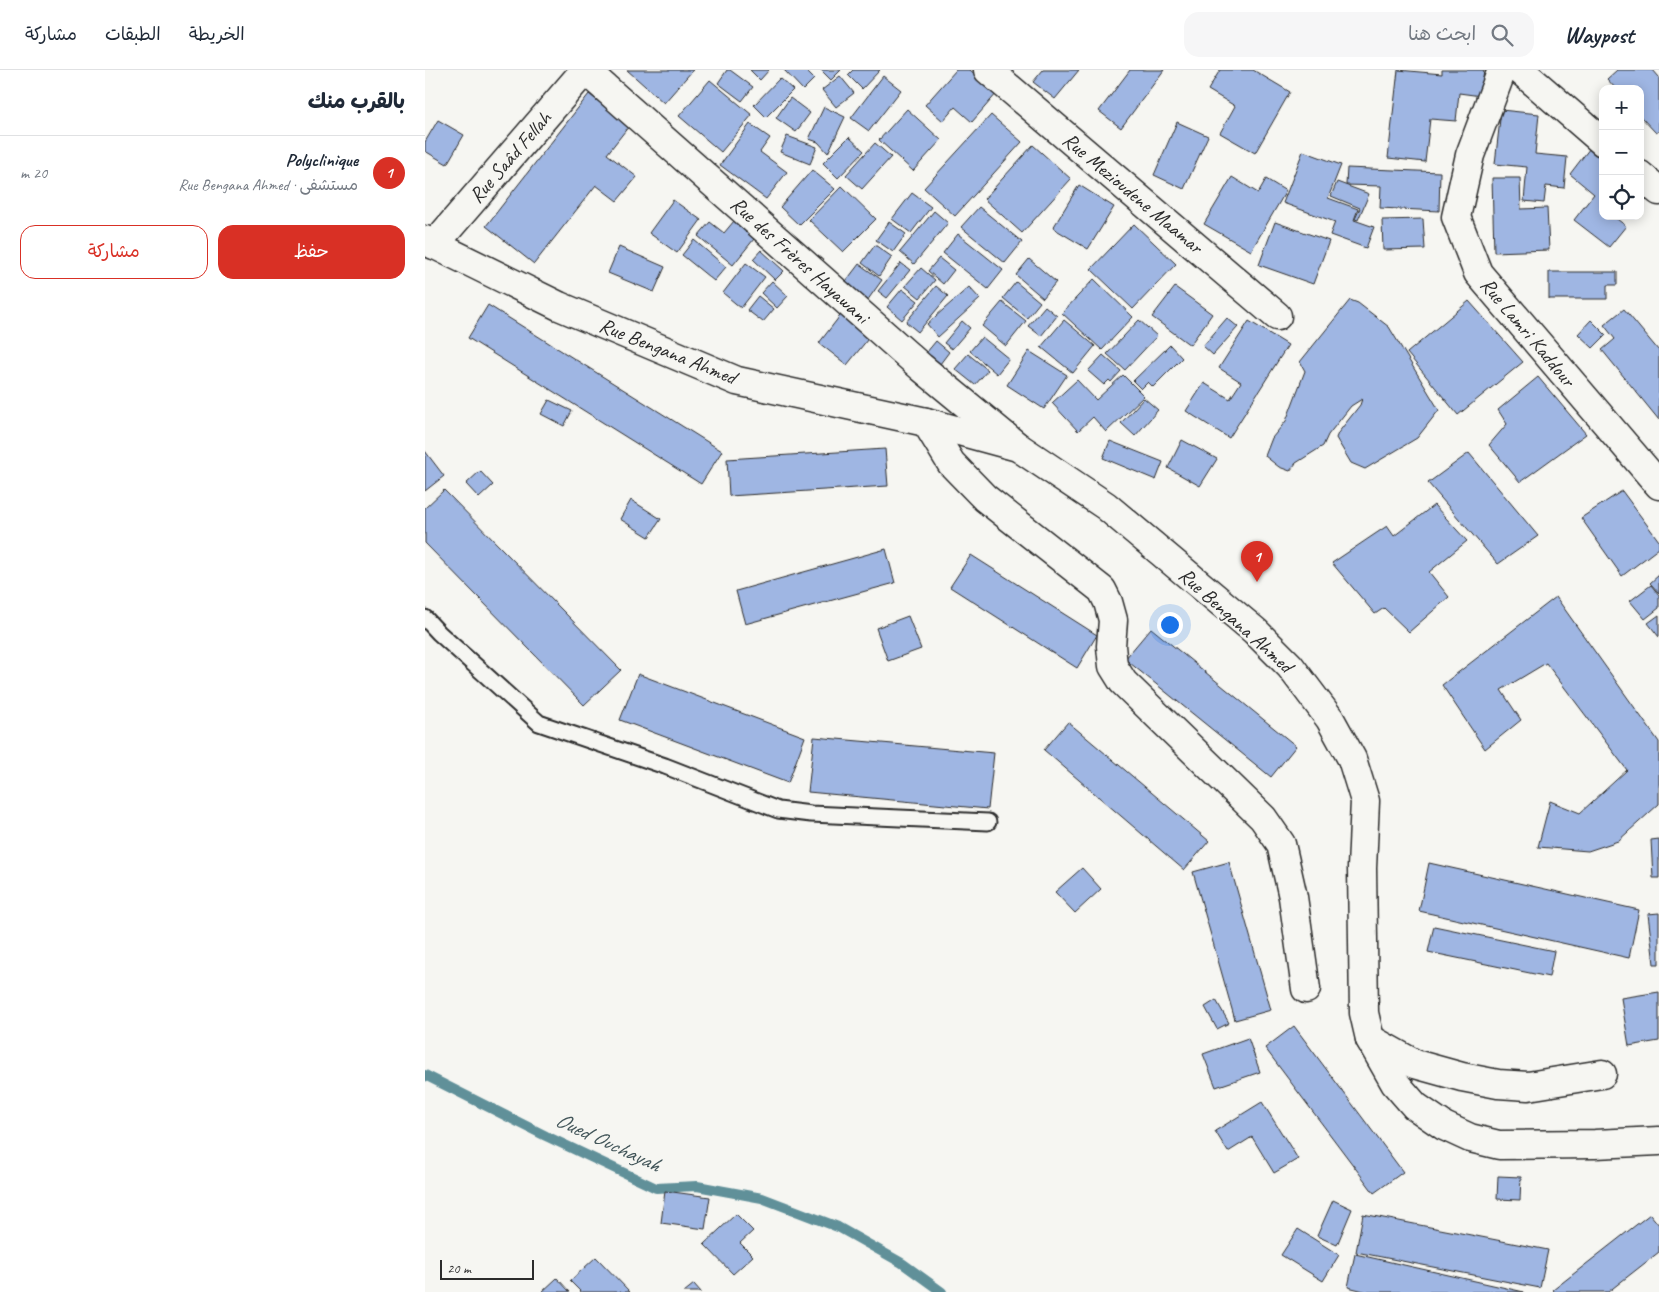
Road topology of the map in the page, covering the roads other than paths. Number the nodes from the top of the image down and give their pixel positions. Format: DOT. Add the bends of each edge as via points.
graph roads {
  1 [pos="585,70"];
  2 [pos="988,70"];
  3 [pos="1502,70"];
  4 [pos="1520,70"];
  5 [pos="1599,139"];
  6 [pos="1644,178"];
  7 [pos="1659,191"];
  8 [pos="430,242"];
  9 [pos="1277,316"];
  10 [pos="926,422"];
  11 [pos="1018,447"];
  12 [pos="1659,485"];
  13 [pos="425,618"];
  14 [pos="988,822"];
  15 [pos="1307,989"];
  16 [pos="1371,1039"];
  17 [pos="1602,1074"];
  18 [pos="1659,1141"];
  1 -- 8 [label="street, Rue Saâd Fellah"];
  1 -- 11 [label="street, Rue des Frères Hayawani" via="921,367"];
  2 -- 9 [label="street, Rue Mezioudene Maamar"];
  3 -- 12 [label="street, Rue Lamri Kaddour" via="1470,155 1456,217 1478,273"];
  4 -- 5 [label="street"];
  6 -- 7 [label="street"];
  8 -- 10 [label="street, Rue Bengana Ahmed" via="559,306 737,381"];
  10 -- 11 [label="street, Rue Bengana Ahmed"];
  10 -- 15 [label="street" via="951,463 985,498 1102,590 1113,620 1113,666 1123,682 1263,818 1281,844"];
  11 -- 16 [label="street, Rue Bengana Ahmed" via="1106,506 1255,631 1290,666 1330,719 1352,759 1365,801 1363,992 1364,1014"];
  13 -- 14 [label="lane" via="539,723 665,766 778,810"];
  16 -- 17 [label="street" via="1415,1064 1498,1084 1528,1086"];
  16 -- 18 [label="street, Rue Bengana Ahmed" via="1395,1083 1415,1106 1444,1126 1470,1138 1499,1145"];
}
